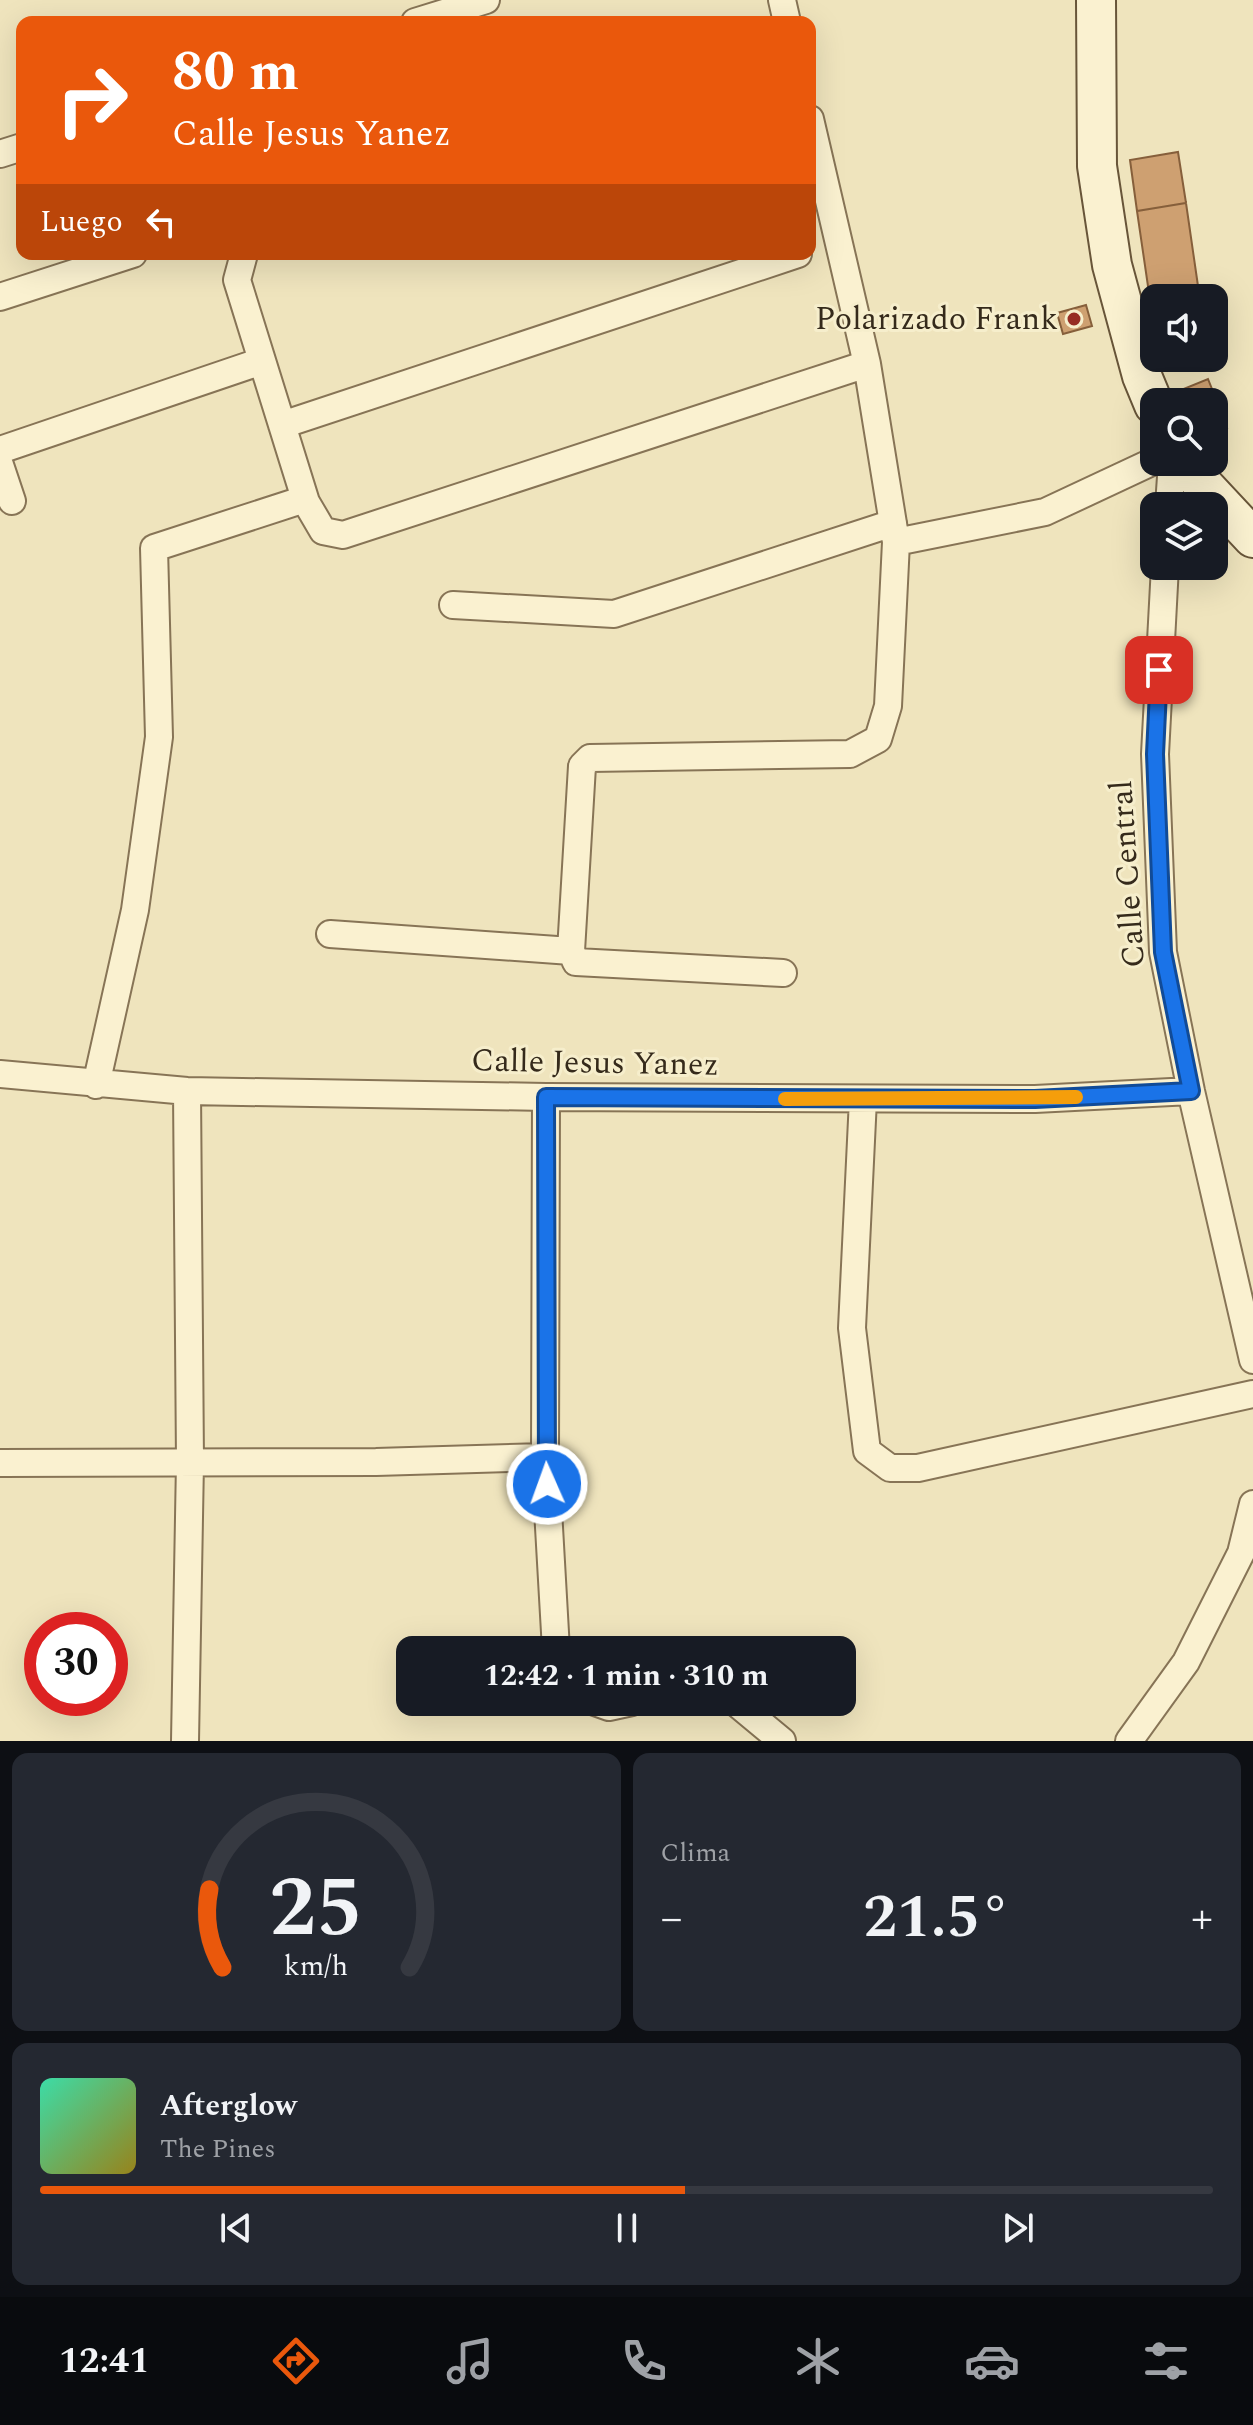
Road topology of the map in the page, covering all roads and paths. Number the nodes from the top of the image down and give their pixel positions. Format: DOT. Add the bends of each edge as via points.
graph roads {
  1 [pos="486,0"];
  2 [pos="1096,0"];
  3 [pos="434,16"];
  4 [pos="816,144"];
  5 [pos="839,241"];
  6 [pos="816,248"];
  7 [pos="114,260"];
  8 [pos="242,260"];
  9 [pos="780,260"];
  10 [pos="0,297"];
  11 [pos="262,361"];
  12 [pos="867,364"];
  13 [pos="1147,388"];
  14 [pos="282,425"];
  15 [pos="0,450"];
  16 [pos="0,465"];
  17 [pos="1140,468"];
  18 [pos="1195,476"];
  19 [pos="305,499"];
  20 [pos="12,501"];
  21 [pos="895,533"];
  22 [pos="1253,538"];
  23 [pos="1164,580"];
  24 [pos="453,605"];
  25 [pos="330,934"];
  26 [pos="571,951"];
  27 [pos="783,973"];
  28 [pos="0,1074"];
  29 [pos="96,1085"];
  30 [pos="187,1091"];
  31 [pos="1191,1091"];
  32 [pos="546,1097"];
  33 [pos="863,1099"];
  34 [pos="1253,1360"];
  35 [pos="1253,1394"];
  36 [pos="545,1457"];
  37 [pos="190,1462"];
  38 [pos="0,1463"];
  39 [pos="1253,1504"];
  40 [pos="1247,1553"];
  41 [pos="555,1636"];
  42 [pos="752,1716"];
  43 [pos="185,1741"];
  44 [pos="782,1741"];
  45 [pos="1129,1741"];
  1 -- 3 [label="street"];
  2 -- 13 [label="main road" via="1097,166 1112,265"];
  4 -- 5 [label="street"];
  5 -- 6 [label="street"];
  5 -- 12 [label="street"];
  7 -- 10 [label="street"];
  8 -- 11 [label="street" via="237,280"];
  9 -- 14 [label="street"];
  11 -- 14 [label="street"];
  11 -- 15 [label="street"];
  12 -- 19 [label="street" via="343,535 323,531"];
  12 -- 21 [label="street"];
  14 -- 19 [label="street"];
  16 -- 20 [label="street"];
  17 -- 21 [label="street" via="1045,512"];
  18 -- 22 [label="main road"];
  19 -- 29 [label="street" via="154,548 159,737 135,910"];
  21 -- 24 [label="street" via="614,614"];
  21 -- 26 [label="street" via="888,706 878,739 850,754 590,758 582,766"];
  23 -- 31 [label="street, Calle Central" via="1155,754 1163,952"];
  25 -- 26 [label="street"];
  26 -- 27 [label="street" via="576,962"];
  28 -- 29 [label="street, Calle Jesus Yanez"];
  29 -- 30 [label="street, Calle Jesus Yanez"];
  30 -- 32 [label="street, Calle Jesus Yanez"];
  30 -- 37 [label="street"];
  31 -- 33 [label="street, Calle Jesus Yanez" via="1035,1099"];
  31 -- 34 [label="street, Calle Central"];
  32 -- 33 [label="street, Calle Jesus Yanez"];
  32 -- 36 [label="street"];
  33 -- 35 [label="street" via="852,1328 867,1451 890,1468 918,1468"];
  36 -- 37 [label="street"];
  36 -- 41 [label="street"];
  37 -- 38 [label="street"];
  37 -- 43 [label="street"];
  39 -- 40 [label="street"];
  40 -- 45 [label="street" via="1186,1662"];
  42 -- 44 [label="street"];
}
